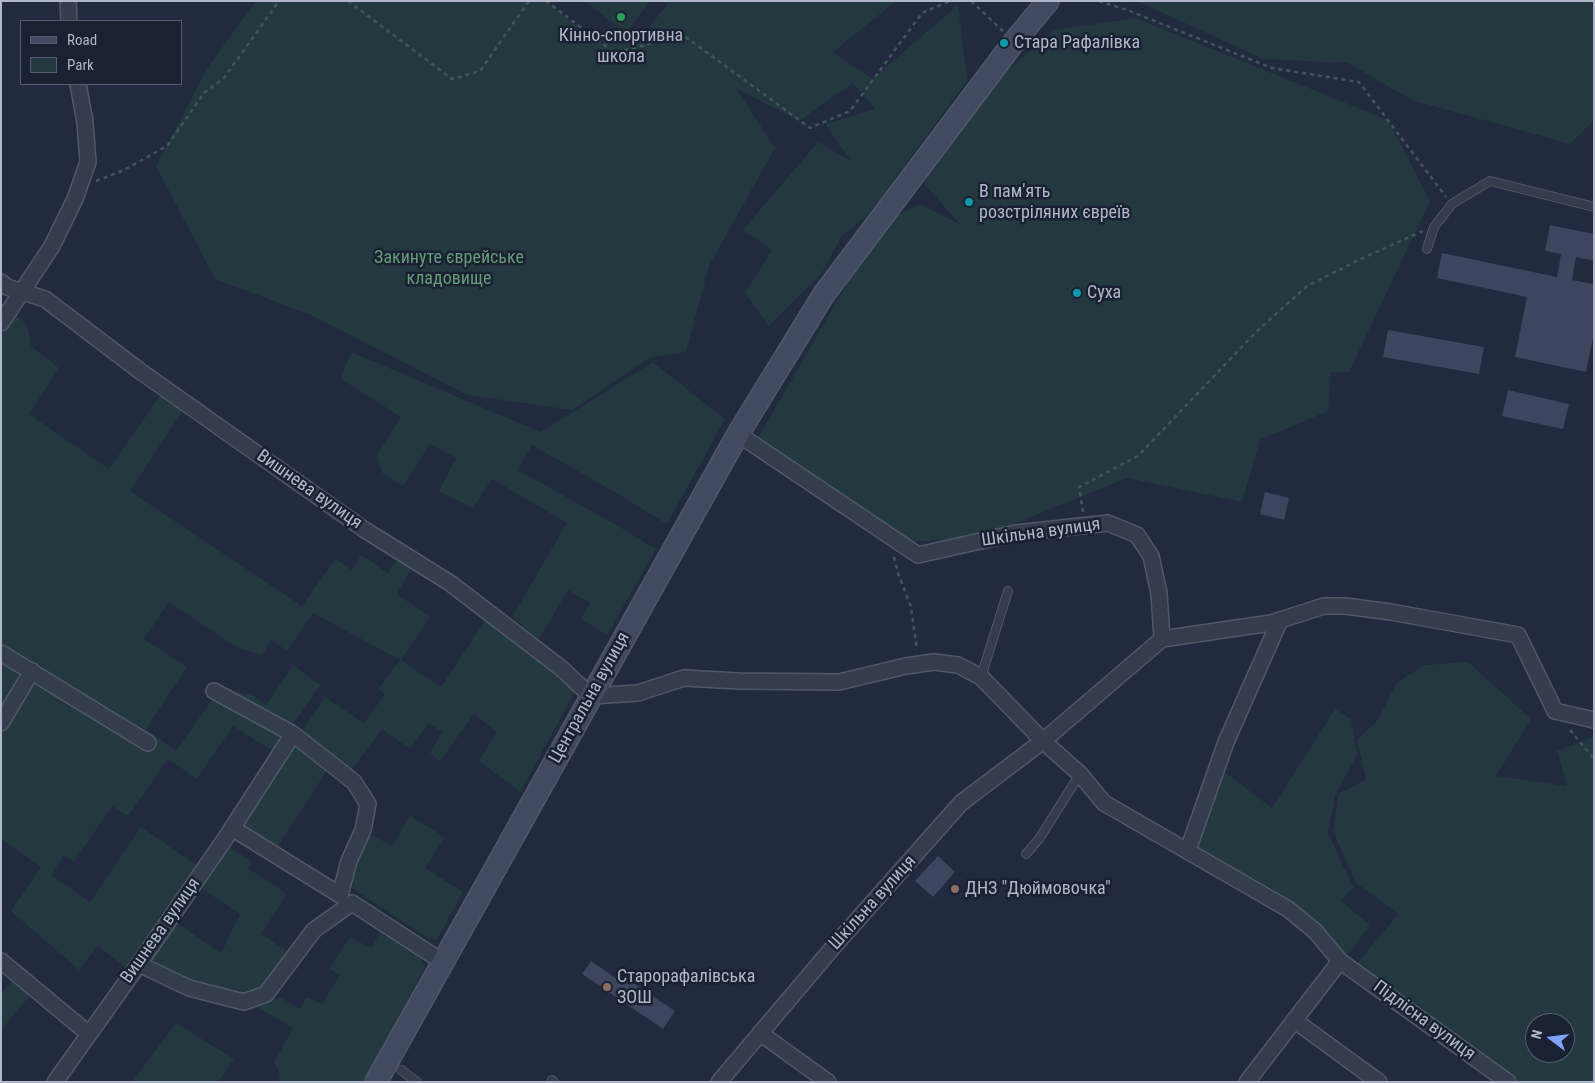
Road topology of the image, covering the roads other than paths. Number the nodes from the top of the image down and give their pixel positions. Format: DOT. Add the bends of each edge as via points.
graph roads {
  1 [pos="68,1"];
  2 [pos="1048,1"];
  3 [pos="69,20"];
  4 [pos="78,85"];
  5 [pos="1594,207"];
  6 [pos="1427,248"];
  7 [pos="1,282"];
  8 [pos="22,292"];
  9 [pos="1,323"];
  10 [pos="738,434"];
  11 [pos="1008,591"];
  12 [pos="1280,620"];
  13 [pos="1162,639"];
  14 [pos="1,653"];
  15 [pos="32,671"];
  16 [pos="981,677"];
  17 [pos="214,691"];
  18 [pos="591,696"];
  19 [pos="1594,720"];
  20 [pos="1,723"];
  21 [pos="293,734"];
  22 [pos="1043,741"];
  23 [pos="148,743"];
  24 [pos="1080,774"];
  25 [pos="232,828"];
  26 [pos="1188,850"];
  27 [pos="1026,854"];
  28 [pos="346,899"];
  29 [pos="1,961"];
  30 [pos="1340,961"];
  31 [pos="443,962"];
  32 [pos="139,964"];
  33 [pos="1294,1020"];
  34 [pos="760,1033"];
  35 [pos="89,1034"];
  36 [pos="400,1070"];
  37 [pos="55,1082"];
  38 [pos="376,1082"];
  39 [pos="417,1082"];
  40 [pos="719,1082"];
  41 [pos="828,1082"];
  42 [pos="1247,1082"];
  43 [pos="1379,1082"];
  44 [pos="1508,1082"];
  1 -- 3 [label="street"];
  2 -- 10 [label="main road, Центральна вулиця" via="824,294"];
  4 -- 8 [label="street" via="88,162 75,199 52,246"];
  5 -- 6 [label="lane" via="1490,181 1452,204 1434,227"];
  7 -- 8 [label="street, Вишнева вулиця"];
  8 -- 9 [label="street"];
  8 -- 18 [label="street, Вишнева вулиця" via="44,299 357,524 450,583 561,668"];
  10 -- 13 [label="street, Шкільна вулиця" via="918,555 1016,533 1108,523 1137,535 1151,556 1159,593"];
  10 -- 18 [label="main road, Центральна вулиця"];
  11 -- 16 [label="lane"];
  12 -- 13 [label="street"];
  12 -- 19 [label="street" via="1324,606 1345,606 1518,635 1555,711"];
  12 -- 26 [label="street" via="1226,742"];
  13 -- 22 [label="street, Шкільна вулиця"];
  14 -- 15 [label="street"];
  15 -- 20 [label="street"];
  15 -- 23 [label="street"];
  16 -- 18 [label="street" via="958,665 934,662 839,682 739,682 684,678 638,693"];
  16 -- 22 [label="street"];
  17 -- 21 [label="street"];
  18 -- 31 [label="main road, Центральна вулиця"];
  21 -- 25 [label="street, Вишнева вулиця"];
  21 -- 28 [label="street" via="354,782 368,804 363,830 349,861"];
  22 -- 24 [label="street"];
  22 -- 34 [label="street, Шкільна вулиця" via="961,803"];
  24 -- 26 [label="street" via="1104,803"];
  24 -- 27 [label="lane" via="1040,838"];
  25 -- 28 [label="street"];
  25 -- 32 [label="street, Вишнева вулиця"];
  26 -- 30 [label="street" via="1288,909 1315,931"];
  28 -- 31 [label="street"];
  28 -- 32 [label="street" via="314,930 266,994 244,1002 189,988"];
  29 -- 35 [label="street"];
  30 -- 33 [label="street"];
  30 -- 44 [label="street, Підлісна вулиця"];
  31 -- 38 [label="main road, Центральна вулиця"];
  32 -- 35 [label="street, Вишнева вулиця"];
  33 -- 42 [label="street"];
  33 -- 43 [label="street"];
  34 -- 40 [label="street, Шкільна вулиця"];
  34 -- 41 [label="street"];
  35 -- 37 [label="street, Вишнева вулиця"];
  36 -- 39 [label="lane"];
}
